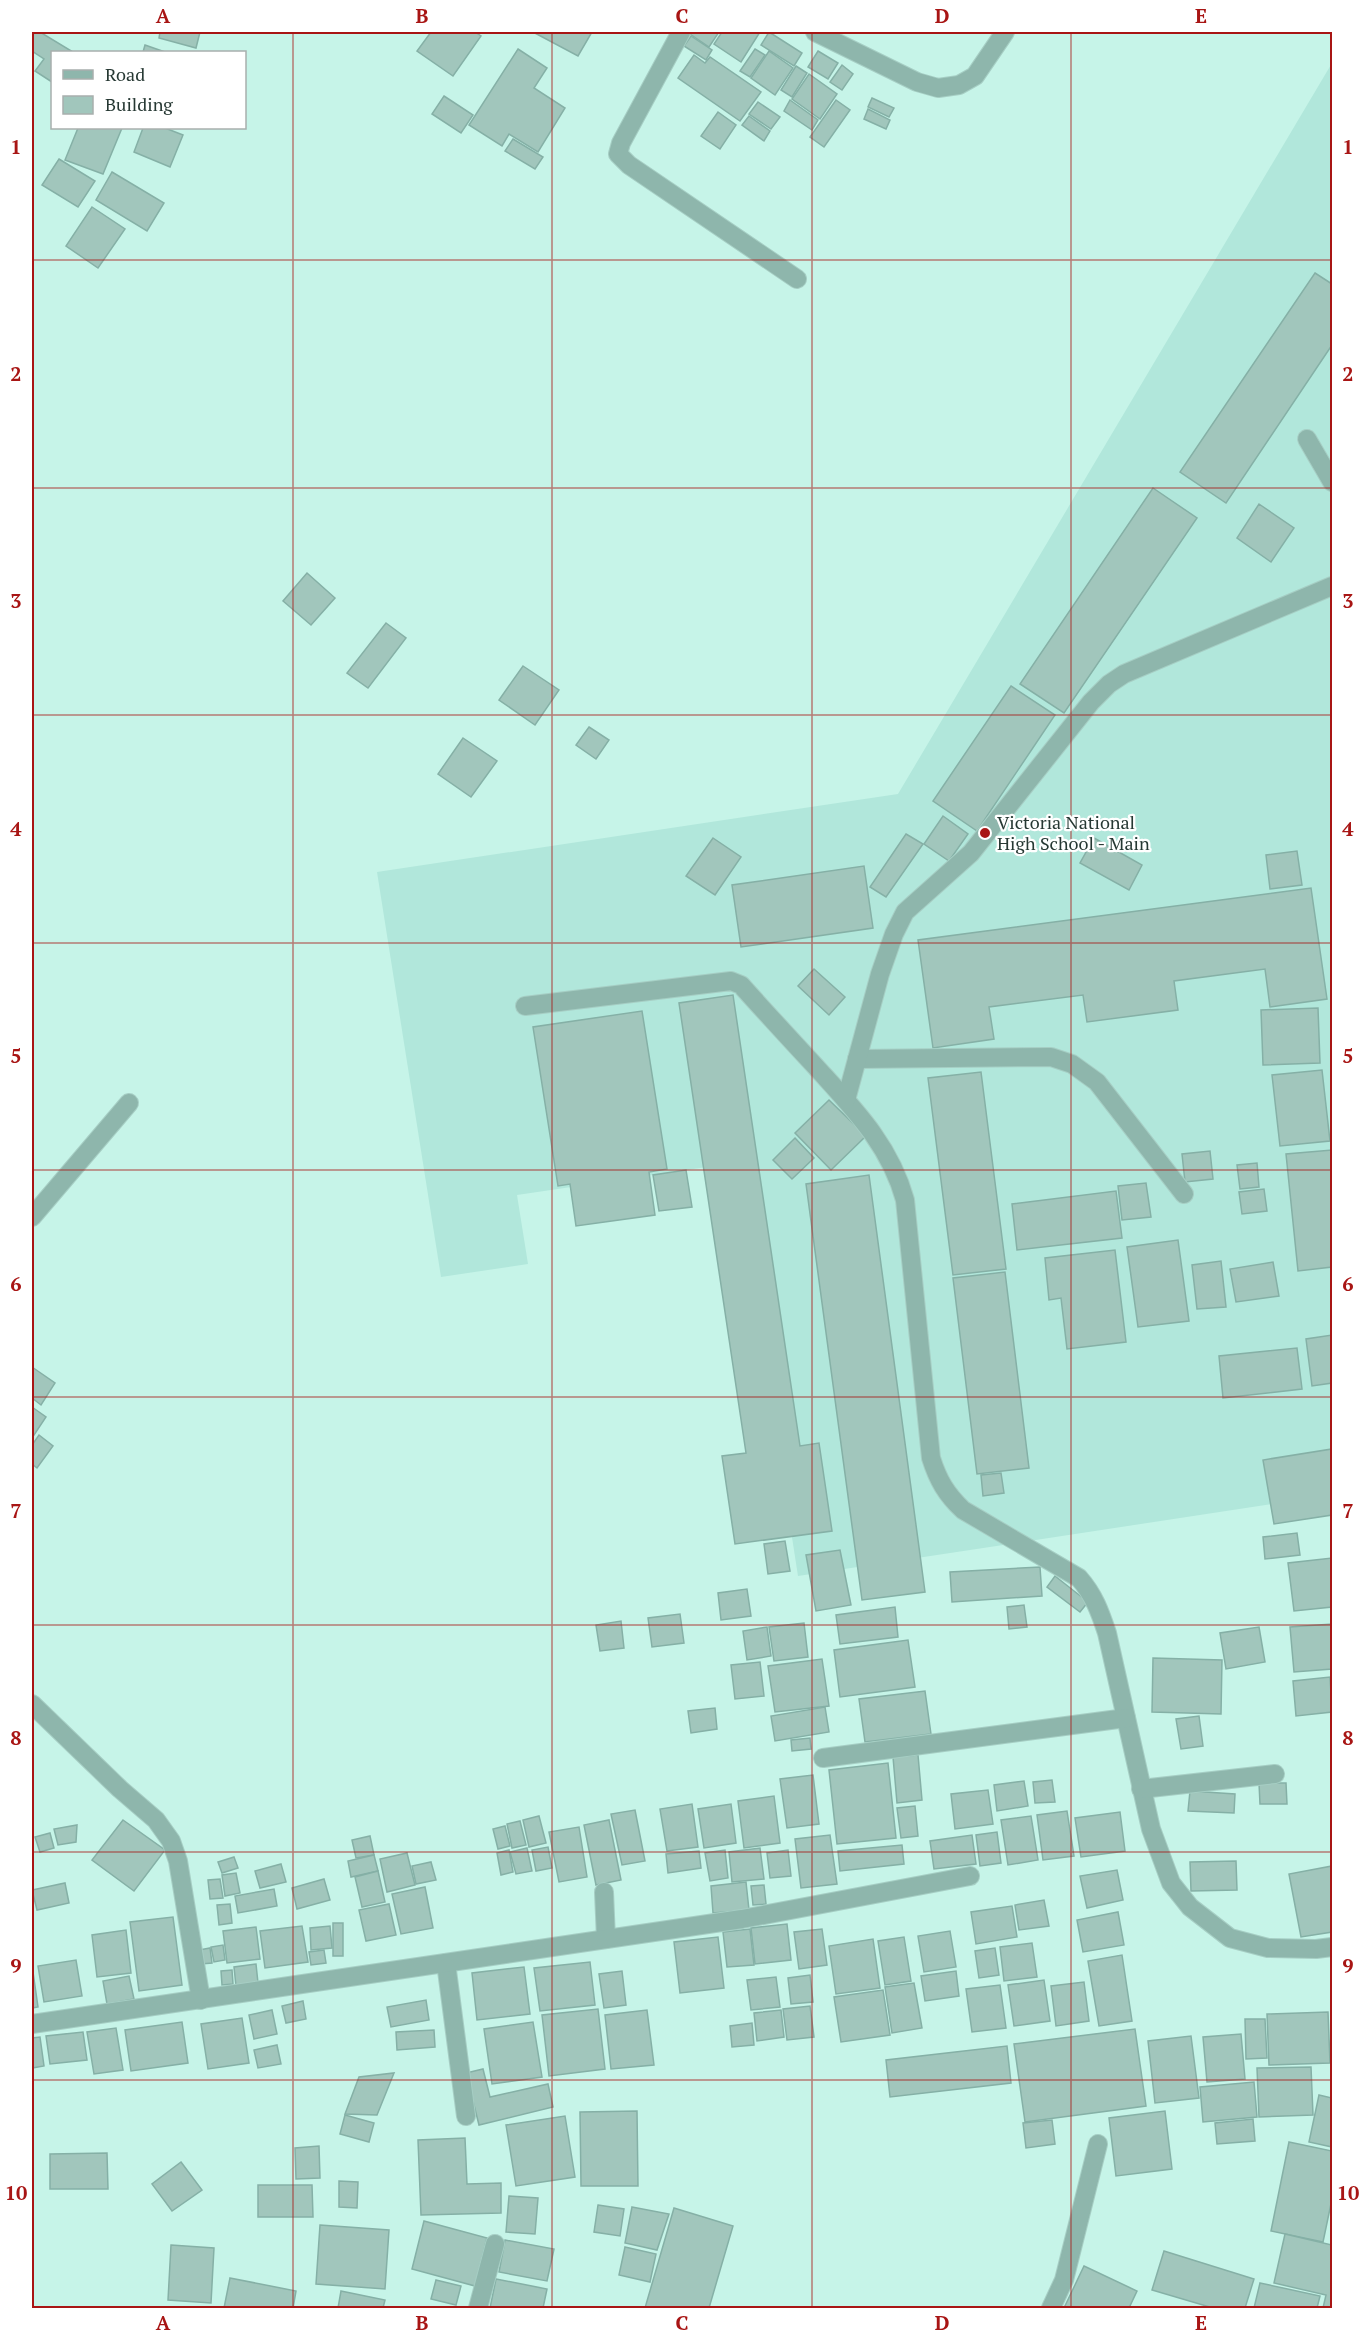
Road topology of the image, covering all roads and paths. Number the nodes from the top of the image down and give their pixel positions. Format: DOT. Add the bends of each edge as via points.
graph roads {
  1 [pos="681,32"];
  2 [pos="815,32"];
  3 [pos="1005,32"];
  4 [pos="797,279"];
  5 [pos="1307,439"];
  6 [pos="1332,482"];
  7 [pos="1332,586"];
  8 [pos="525,1006"];
  9 [pos="857,1059"];
  10 [pos="846,1100"];
  11 [pos="129,1103"];
  12 [pos="1184,1194"];
  13 [pos="32,1217"];
  14 [pos="32,1704"];
  15 [pos="1126,1718"];
  16 [pos="823,1758"];
  17 [pos="1275,1774"];
  18 [pos="1141,1789"];
  19 [pos="970,1876"];
  20 [pos="604,1892"];
  21 [pos="606,1939"];
  22 [pos="1332,1947"];
  23 [pos="446,1963"];
  24 [pos="201,2000"];
  25 [pos="32,2024"];
  26 [pos="466,2116"];
  27 [pos="1098,2144"];
  28 [pos="495,2244"];
  29 [pos="478,2308"];
  30 [pos="1051,2308"];
  1 -- 4 [label="street" via="618,154"];
  2 -- 3 [label="street" via="917,82 938,88 959,85 975,76"];
  5 -- 6 [label="street"];
  7 -- 9 [label="street" via="1153,660 1109,684 971,853 905,912 880,974"];
  8 -- 10 [label="street" via="731,981 741,986"];
  9 -- 10 [label="street"];
  9 -- 12 [label="street" via="1051,1057 1071,1064 1097,1082"];
  10 -- 15 [label="street" via="877,1136 905,1200 932,1458 938,1481 963,1510 1079,1578 1091,1592 1107,1633"];
  11 -- 13 [label="street"];
  14 -- 24 [label="street" via="156,1820 171,1841 178,1861"];
  15 -- 16 [label="street"];
  15 -- 18 [label="street"];
  17 -- 18 [label="street"];
  18 -- 22 [label="street" via="1170,1883 1208,1923 1230,1938 1268,1948"];
  19 -- 21 [label="street" via="742,1919"];
  20 -- 21 [label="street"];
  21 -- 23 [label="street"];
  23 -- 24 [label="street"];
  23 -- 26 [label="street"];
  24 -- 25 [label="street"];
  27 -- 30 [label="street" via="1064,2280"];
  28 -- 29 [label="street"];
}
